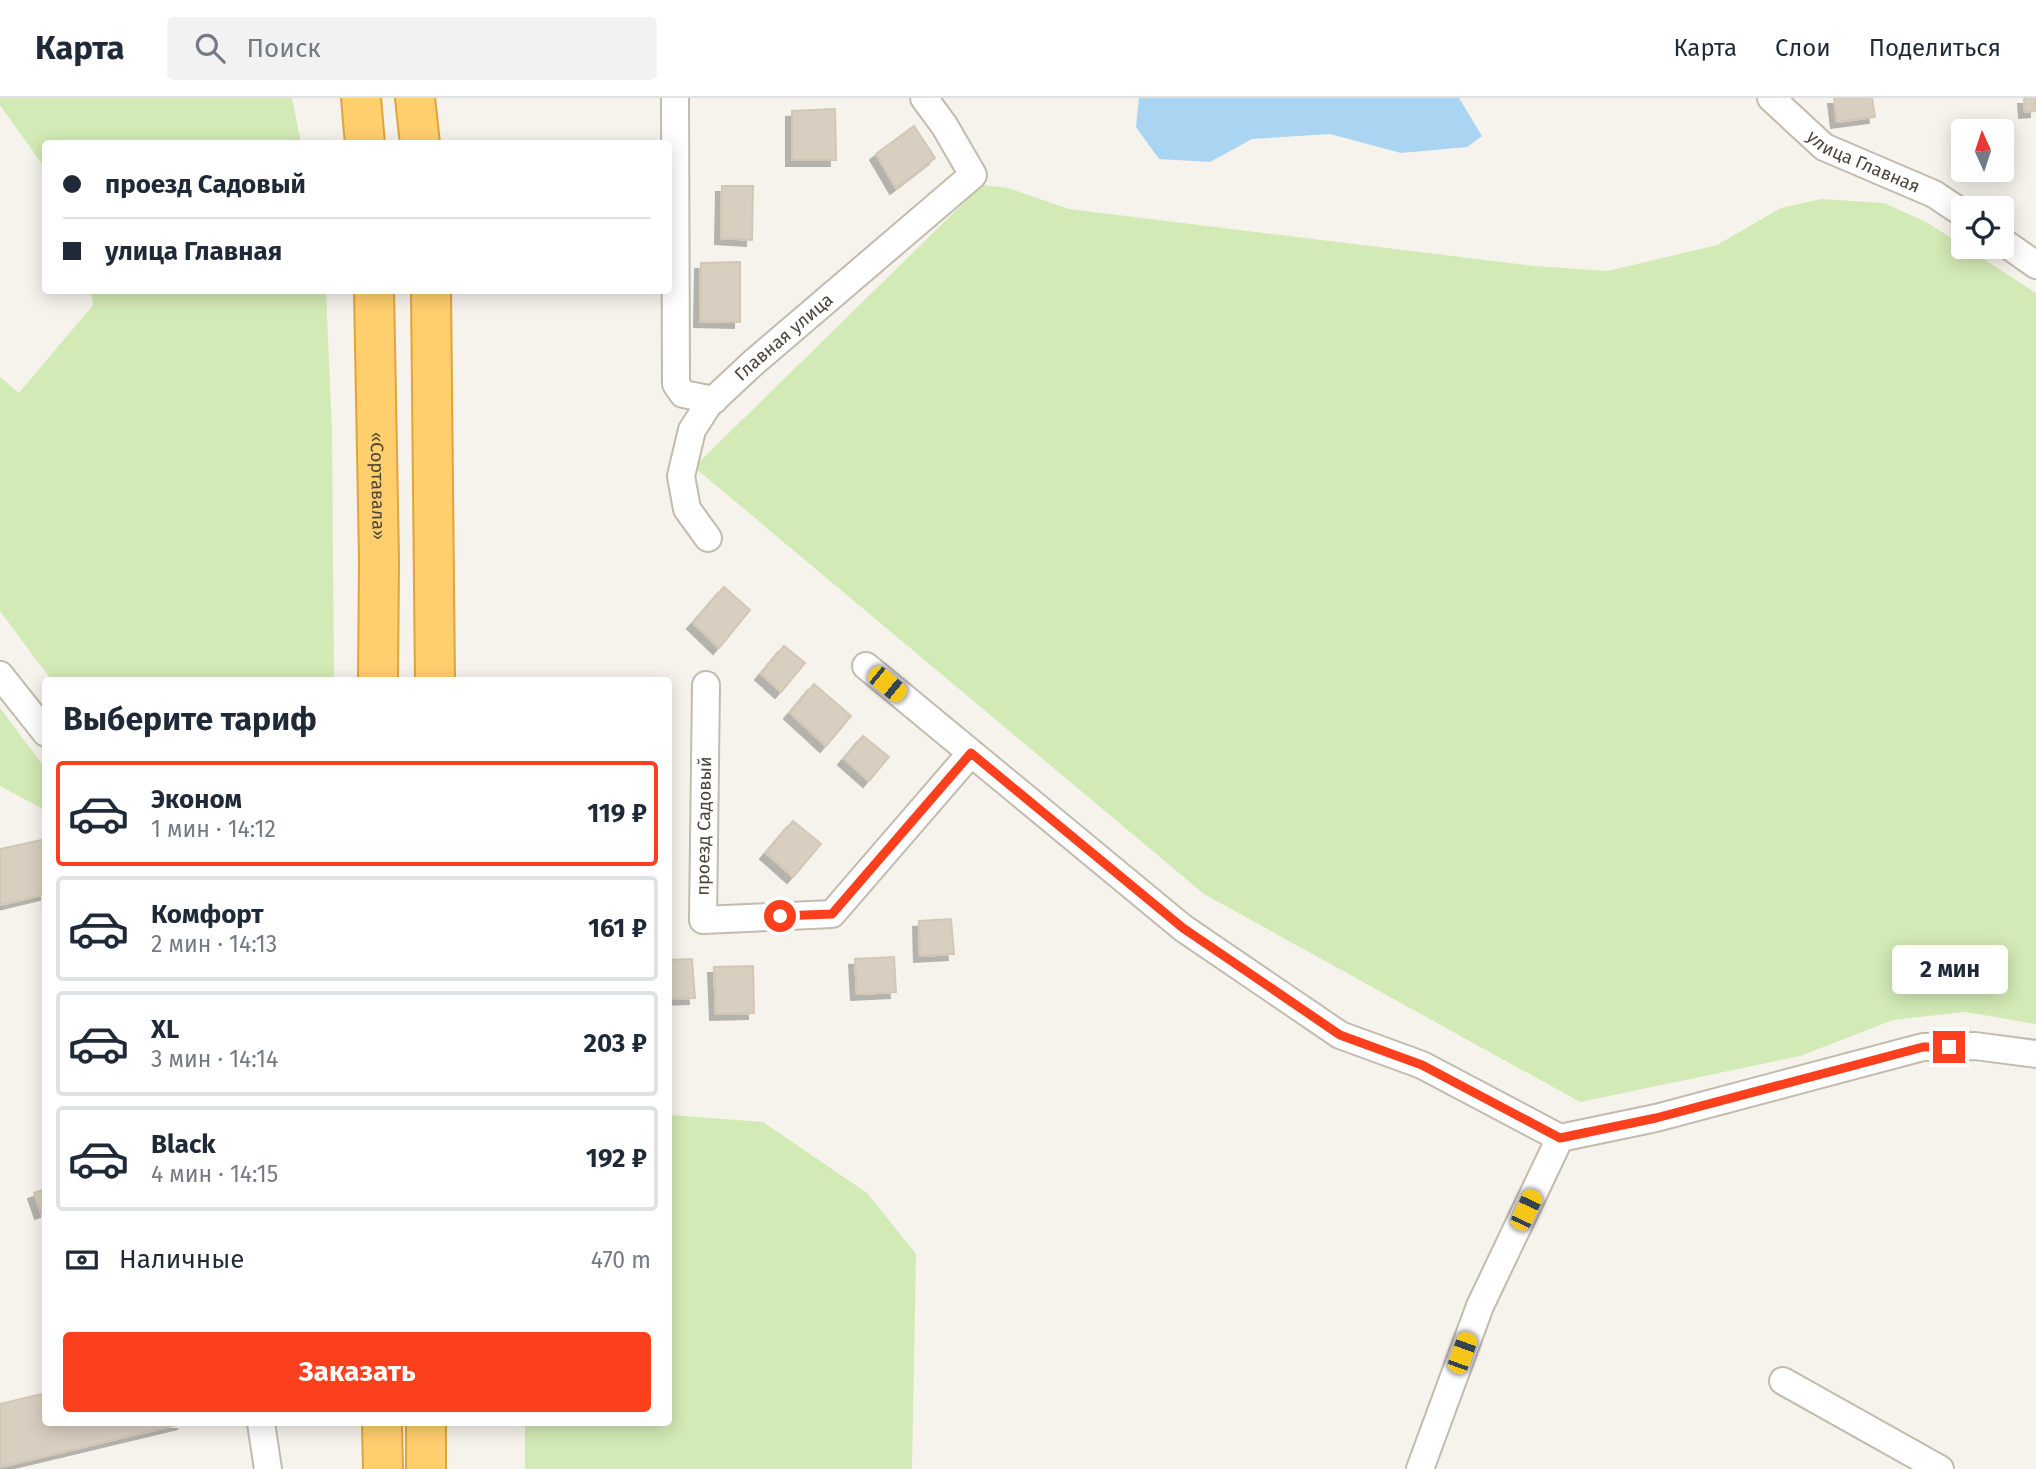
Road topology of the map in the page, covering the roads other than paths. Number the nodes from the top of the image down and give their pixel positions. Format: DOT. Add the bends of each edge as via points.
graph roads {
  1 [pos="361,98"];
  2 [pos="415,98"];
  3 [pos="675,98"];
  4 [pos="924,98"];
  5 [pos="1771,98"];
  6 [pos="365,140"];
  7 [pos="420,140"];
  8 [pos="1951,205"];
  9 [pos="2014,249"];
  10 [pos="2036,265"];
  11 [pos="373,294"];
  12 [pos="431,294"];
  13 [pos="714,400"];
  14 [pos="708,538"];
  15 [pos="866,666"];
  16 [pos="0,675"];
  17 [pos="378,677"];
  18 [pos="435,677"];
  19 [pos="706,685"];
  20 [pos="42,728"];
  21 [pos="971,753"];
  22 [pos="2036,1054"];
  23 [pos="1560,1138"];
  24 [pos="1783,1381"];
  25 [pos="261,1426"];
  26 [pos="382,1426"];
  27 [pos="426,1426"];
  28 [pos="268,1469"];
  29 [pos="383,1469"];
  30 [pos="426,1469"];
  31 [pos="1420,1469"];
  32 [pos="1940,1469"];
  1 -- 6 [label="highway"];
  2 -- 7 [label="highway"];
  3 -- 13 [label="street" via="676,384 683,394"];
  4 -- 13 [label="street, Главная улица" via="972,175"];
  5 -- 8 [label="street, улица Главная" via="1824,147"];
  9 -- 10 [label="street"];
  11 -- 17 [label="highway, «Сортавала»"];
  12 -- 18 [label="highway"];
  13 -- 14 [label="street, Главная улица" via="692,430 681,477 687,509"];
  15 -- 21 [label="street"];
  16 -- 20 [label="street"];
  19 -- 21 [label="street, проезд Садовый" via="703,920 832,914"];
  21 -- 23 [label="street" via="1183,928 1340,1035 1422,1065"];
  22 -- 23 [label="street" via="1975,1046 1923,1047 1656,1118"];
  23 -- 31 [label="street" via="1480,1306"];
  24 -- 32 [label="street"];
  25 -- 28 [label="street"];
  26 -- 29 [label="highway"];
  27 -- 30 [label="highway"];
}
